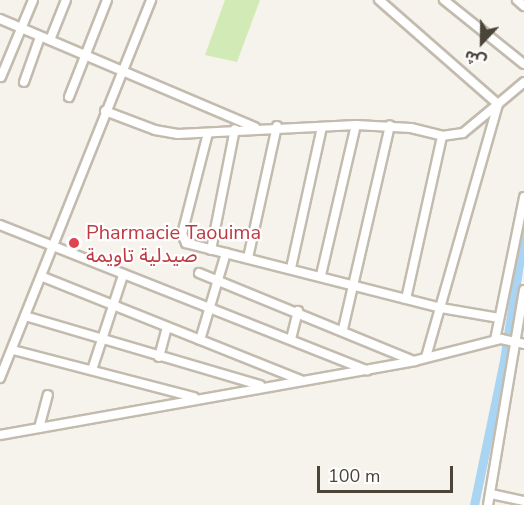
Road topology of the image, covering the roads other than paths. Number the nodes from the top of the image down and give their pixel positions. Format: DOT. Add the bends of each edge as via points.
graph roads {
  1 [pos="33,0"];
  2 [pos="66,0"];
  3 [pos="107,0"];
  4 [pos="151,0"];
  5 [pos="379,0"];
  6 [pos="444,0"];
  7 [pos="518,0"];
  8 [pos="524,6"];
  9 [pos="0,19"];
  10 [pos="21,28"];
  11 [pos="40,37"];
  12 [pos="50,40"];
  13 [pos="86,57"];
  14 [pos="524,64"];
  15 [pos="123,70"];
  16 [pos="1,77"];
  17 [pos="24,81"];
  18 [pos="524,82"];
  19 [pos="69,97"];
  20 [pos="498,105"];
  21 [pos="105,111"];
  22 [pos="356,125"];
  23 [pos="390,125"];
  24 [pos="277,126"];
  25 [pos="257,127"];
  26 [pos="322,127"];
  27 [pos="235,129"];
  28 [pos="208,134"];
  29 [pos="442,136"];
  30 [pos="524,197"];
  31 [pos="0,225"];
  32 [pos="54,246"];
  33 [pos="212,249"];
  34 [pos="226,253"];
  35 [pos="248,258"];
  36 [pos="291,268"];
  37 [pos="200,273"];
  38 [pos="123,275"];
  39 [pos="321,275"];
  40 [pos="43,278"];
  41 [pos="218,280"];
  42 [pos="354,285"];
  43 [pos="524,290"];
  44 [pos="406,299"];
  45 [pos="112,307"];
  46 [pos="210,307"];
  47 [pos="441,309"];
  48 [pos="298,311"];
  49 [pos="26,316"];
  50 [pos="499,318"];
  51 [pos="166,327"];
  52 [pos="343,329"];
  53 [pos="200,339"];
  54 [pos="291,339"];
  55 [pos="498,339"];
  56 [pos="100,340"];
  57 [pos="519,343"];
  58 [pos="13,350"];
  59 [pos="159,357"];
  60 [pos="426,357"];
  61 [pos="414,361"];
  62 [pos="92,370"];
  63 [pos="367,370"];
  64 [pos="0,378"];
  65 [pos="301,380"];
  66 [pos="264,387"];
  67 [pos="48,395"];
  68 [pos="199,398"];
  69 [pos="39,428"];
  70 [pos="0,435"];
  71 [pos="490,494"];
  72 [pos="524,501"];
  73 [pos="488,505"];
  1 -- 10 [label="street"];
  2 -- 12 [label="street"];
  3 -- 13 [label="street"];
  4 -- 15 [label="street"];
  5 -- 20 [label="street"];
  6 -- 14 [label="street"];
  7 -- 8 [label="street"];
  9 -- 10 [label="street"];
  10 -- 11 [label="street"];
  10 -- 16 [label="street"];
  11 -- 12 [label="street"];
  11 -- 17 [label="street"];
  12 -- 13 [label="street"];
  13 -- 15 [label="street"];
  13 -- 19 [label="street"];
  15 -- 21 [label="street"];
  15 -- 25 [label="street"];
  18 -- 20 [label="street"];
  20 -- 29 [label="street" via="463,133"];
  20 -- 47 [label="street"];
  21 -- 28 [label="street" via="155,130"];
  21 -- 32 [label="street"];
  22 -- 23 [label="street"];
  22 -- 26 [label="street"];
  22 -- 39 [label="street"];
  23 -- 29 [label="street"];
  23 -- 42 [label="street"];
  24 -- 25 [label="street"];
  24 -- 26 [label="street"];
  24 -- 35 [label="street"];
  25 -- 27 [label="street"];
  26 -- 36 [label="street"];
  27 -- 28 [label="street"];
  27 -- 33 [label="street"];
  28 -- 33 [label="street" via="182,237 190,245"];
  29 -- 44 [label="street"];
  30 -- 50 [label="street"];
  31 -- 32 [label="street"];
  32 -- 38 [label="street"];
  32 -- 40 [label="street"];
  33 -- 34 [label="street"];
  34 -- 35 [label="street"];
  34 -- 41 [label="street"];
  35 -- 36 [label="street"];
  36 -- 39 [label="street"];
  37 -- 41 [label="street"];
  38 -- 45 [label="street"];
  38 -- 46 [label="street"];
  39 -- 42 [label="street"];
  40 -- 45 [label="street"];
  40 -- 49 [label="street"];
  41 -- 46 [label="street"];
  41 -- 48 [label="street"];
  42 -- 44 [label="street"];
  42 -- 52 [label="street"];
  43 -- 57 [label="street"];
  44 -- 47 [label="street"];
  45 -- 51 [label="street"];
  45 -- 56 [label="street"];
  46 -- 53 [label="street"];
  46 -- 54 [label="street"];
  47 -- 50 [label="street"];
  47 -- 60 [label="street"];
  48 -- 52 [label="street"];
  48 -- 54 [label="street"];
  49 -- 56 [label="street"];
  49 -- 58 [label="street"];
  50 -- 55 [label="street"];
  51 -- 53 [label="street"];
  51 -- 59 [label="street"];
  52 -- 61 [label="street"];
  53 -- 65 [label="street"];
  54 -- 63 [label="street"];
  55 -- 57 [label="street"];
  55 -- 60 [label="street"];
  56 -- 59 [label="street"];
  56 -- 62 [label="street"];
  57 -- 71 [label="street"];
  58 -- 62 [label="street"];
  58 -- 64 [label="street"];
  59 -- 66 [label="street"];
  60 -- 61 [label="street"];
  61 -- 63 [label="street"];
  62 -- 68 [label="street"];
  63 -- 65 [label="street"];
  65 -- 66 [label="street"];
  66 -- 68 [label="street"];
  67 -- 69 [label="street"];
  68 -- 69 [label="street"];
  69 -- 70 [label="street"];
  71 -- 72 [label="street"];
  71 -- 73 [label="street"];
}
